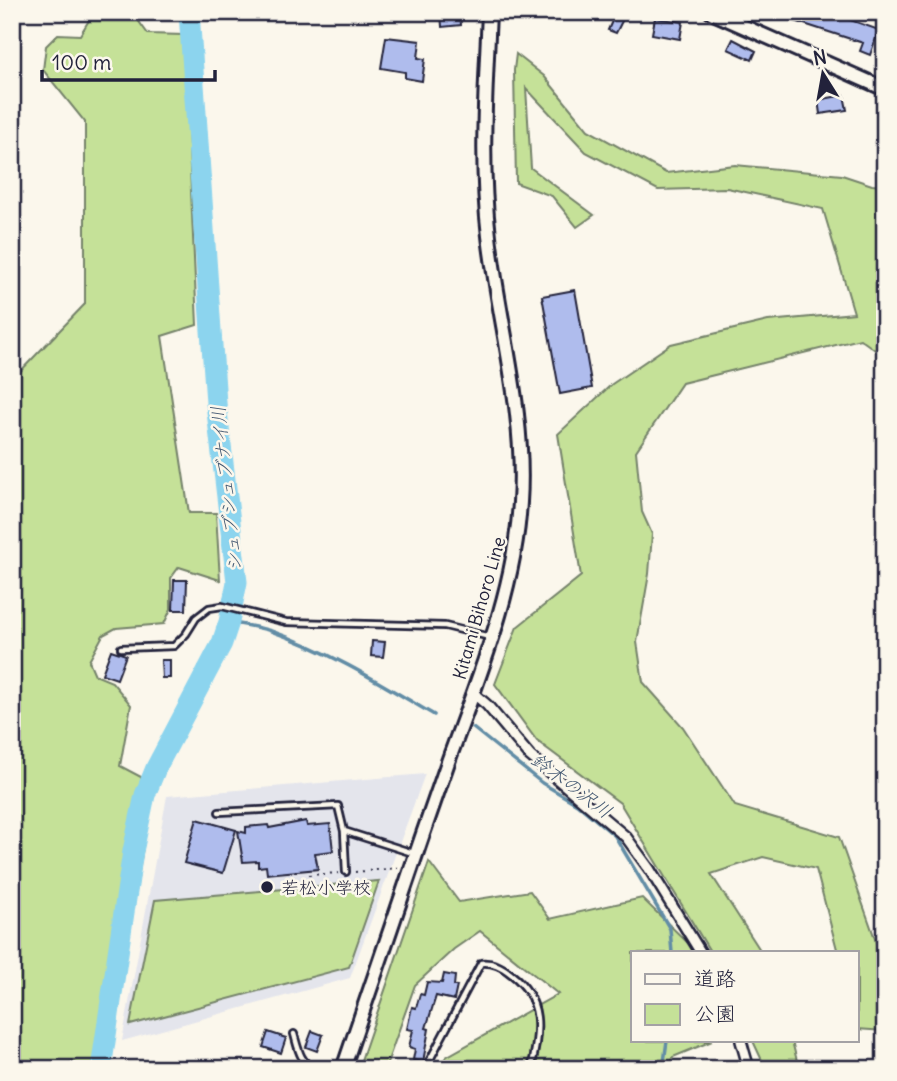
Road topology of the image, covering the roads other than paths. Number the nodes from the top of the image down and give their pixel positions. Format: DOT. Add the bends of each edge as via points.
graph roads {
  1 [pos="489,12"];
  2 [pos="712,12"];
  3 [pos="885,89"];
  4 [pos="490,637"];
  5 [pos="121,648"];
  6 [pos="473,693"];
  7 [pos="219,812"];
  8 [pos="344,831"];
  9 [pos="415,861"];
  10 [pos="346,872"];
  11 [pos="700,951"];
  12 [pos="294,1034"];
  13 [pos="741,1042"];
  14 [pos="315,1069"];
  15 [pos="343,1069"];
  16 [pos="425,1069"];
  17 [pos="531,1069"];
  18 [pos="749,1069"];
  1 -- 4 [label="main road, Kitami Bihoro Line" via="485,141 489,235 520,438 521,498 517,545"];
  2 -- 3 [label="main road"];
  4 -- 5 [label="lane" via="445,626 286,622 222,606 209,608 196,618 174,646"];
  4 -- 6 [label="main road, Kitami Bihoro Line"];
  6 -- 9 [label="main road, Kitami Bihoro Line"];
  6 -- 11 [label="street" via="530,756 626,837"];
  7 -- 8 [label="lane" via="338,806"];
  8 -- 9 [label="lane"];
  8 -- 10 [label="lane"];
  9 -- 15 [label="main road, Kitami Bihoro Line"];
  12 -- 14 [label="lane" via="302,1060"];
  13 -- 18 [label="street"];
  16 -- 17 [label="lane" via="481,963 490,962 513,975 533,997 537,1029"];
}
